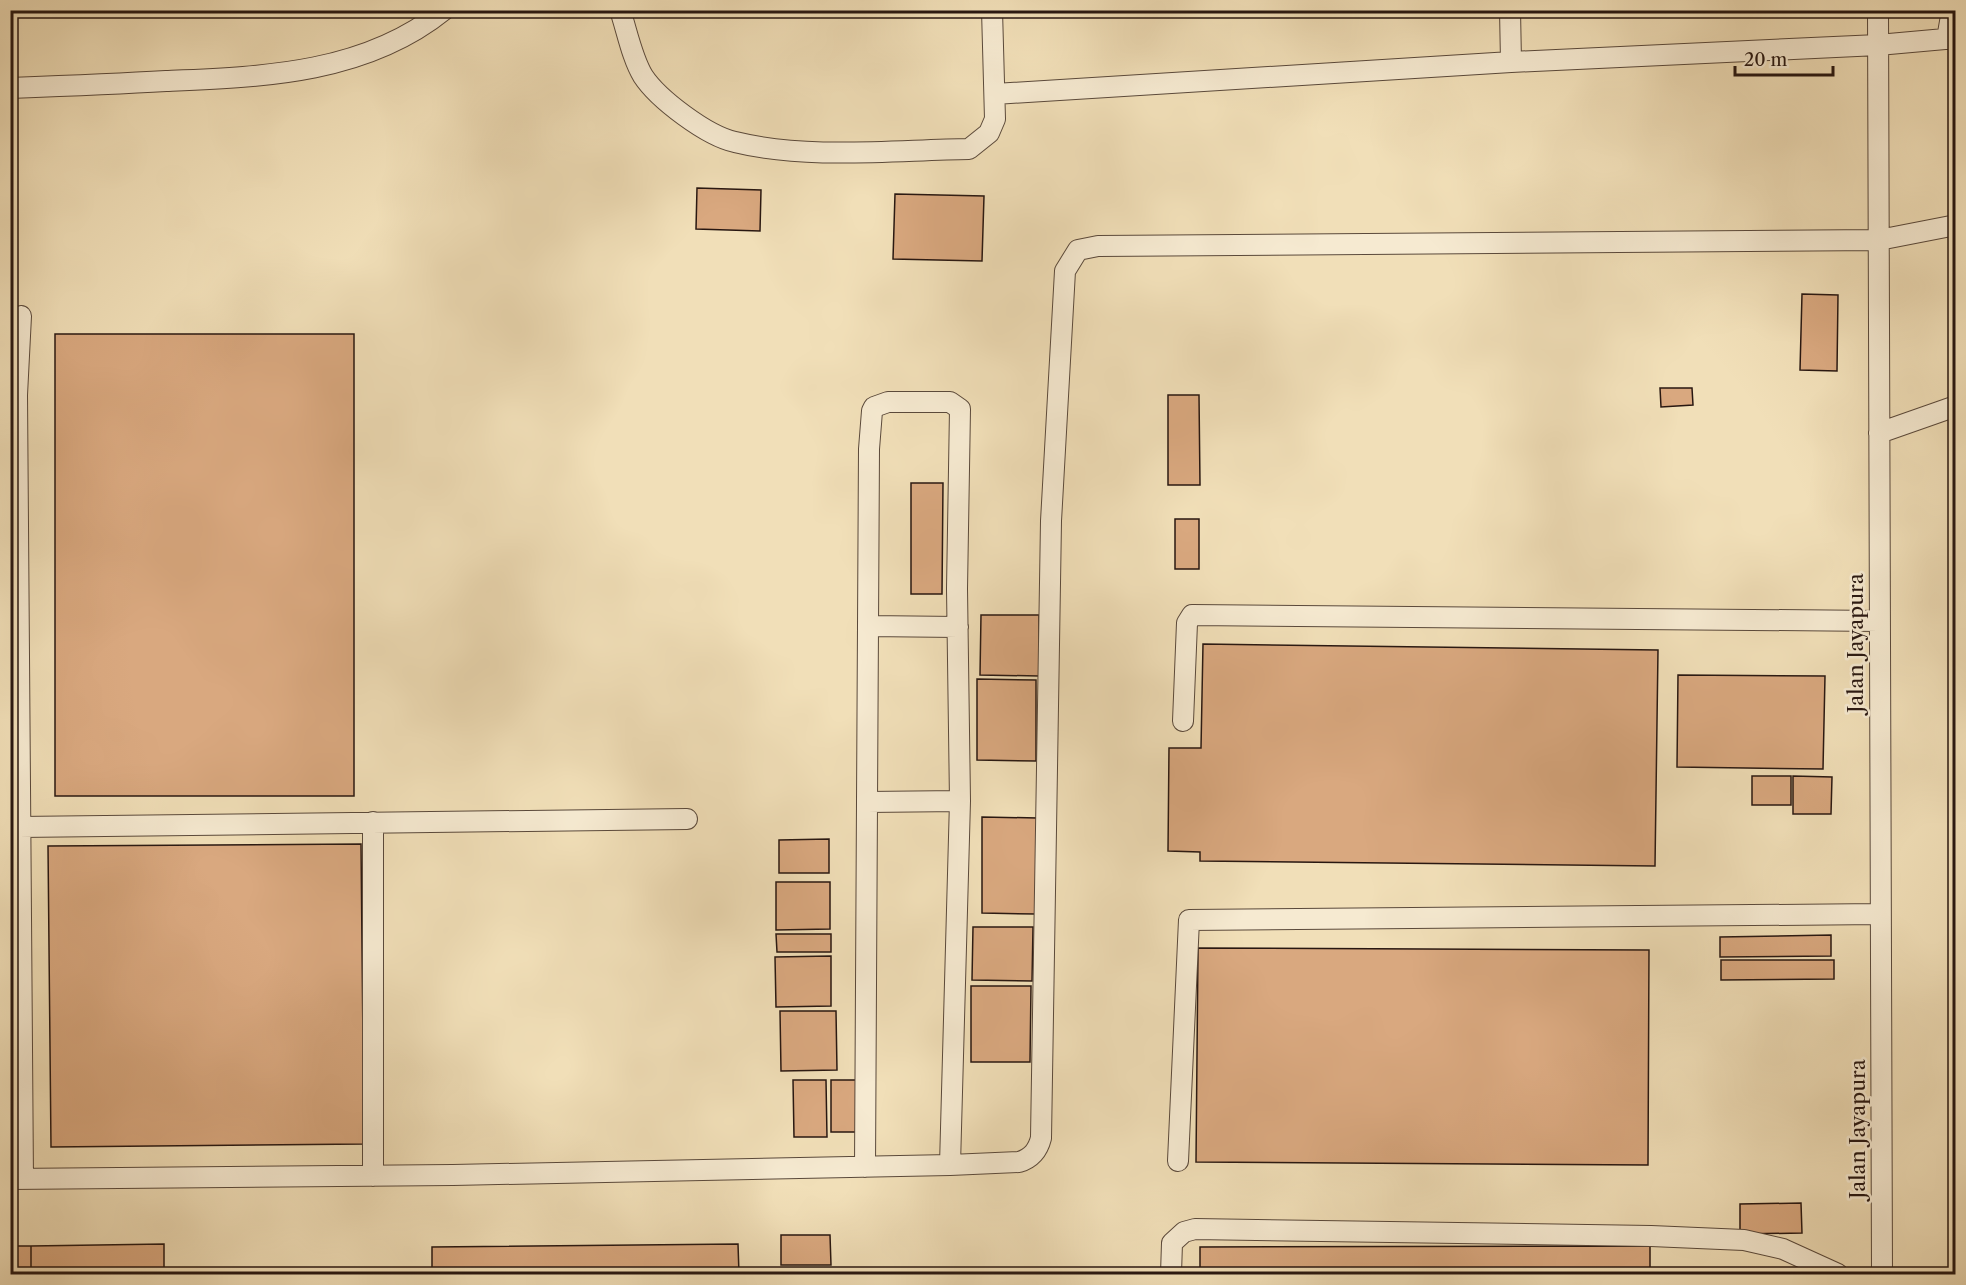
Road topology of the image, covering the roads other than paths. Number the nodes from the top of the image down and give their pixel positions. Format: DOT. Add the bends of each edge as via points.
graph roads {
  1 [pos="444,10"];
  2 [pos="620,10"];
  3 [pos="992,10"];
  4 [pos="1510,10"];
  5 [pos="1878,10"];
  6 [pos="1952,10"];
  7 [pos="1951,38"];
  8 [pos="1878,45"];
  9 [pos="1511,62"];
  10 [pos="10,88"];
  11 [pos="995,94"];
  12 [pos="1956,225"];
  13 [pos="1879,240"];
  14 [pos="21,316"];
  15 [pos="1956,406"];
  16 [pos="1879,433"];
  17 [pos="1879,621"];
  18 [pos="868,626"];
  19 [pos="958,627"];
  20 [pos="1184,721"];
  21 [pos="960,801"];
  22 [pos="867,802"];
  23 [pos="687,819"];
  24 [pos="373,822"];
  25 [pos="20,826"];
  26 [pos="1880,914"];
  27 [pos="1178,1161"];
  28 [pos="950,1165"];
  29 [pos="865,1167"];
  30 [pos="373,1176"];
  31 [pos="17,1179"];
  32 [pos="1171,1275"];
  33 [pos="1838,1275"];
  34 [pos="1882,1275"];
  1 -- 10 [label="lane" via="419,30 326,66 260,77"];
  2 -- 11 [label="lane" via="643,75 664,99 733,142 838,152 969,148 992,127"];
  3 -- 11 [label="lane"];
  4 -- 9 [label="lane"];
  5 -- 8 [label="lane, Jalan Jayapura"];
  6 -- 7 [label="lane"];
  7 -- 8 [label="lane"];
  8 -- 9 [label="lane"];
  8 -- 13 [label="lane, Jalan Jayapura"];
  9 -- 11 [label="lane"];
  12 -- 13 [label="lane"];
  13 -- 16 [label="lane, Jalan Jayapura"];
  13 -- 28 [label="lane" via="1098,246 1078,250 1070,259 1064,279 1055,420 1041,1138 1033,1154 1019,1162"];
  14 -- 25 [label="lane" via="17,395"];
  15 -- 16 [label="lane"];
  16 -- 17 [label="lane, Jalan Jayapura"];
  17 -- 20 [label="lane" via="1191,615 1187,623"];
  17 -- 26 [label="lane, Jalan Jayapura"];
  18 -- 19 [label="lane"];
  18 -- 19 [label="lane" via="872,411 874,406 888,402 950,402 960,409"];
  18 -- 22 [label="lane"];
  19 -- 21 [label="lane"];
  21 -- 22 [label="lane"];
  21 -- 28 [label="lane"];
  22 -- 29 [label="lane"];
  23 -- 24 [label="lane"];
  24 -- 25 [label="lane"];
  24 -- 30 [label="lane"];
  25 -- 31 [label="lane"];
  26 -- 27 [label="lane" via="1189,920"];
  26 -- 34 [label="lane, Jalan Jayapura"];
  28 -- 29 [label="lane"];
  29 -- 30 [label="lane"];
  30 -- 31 [label="lane"];
  32 -- 33 [label="lane" via="1172,1243 1184,1232 1195,1229 1744,1240 1783,1249"];
}
